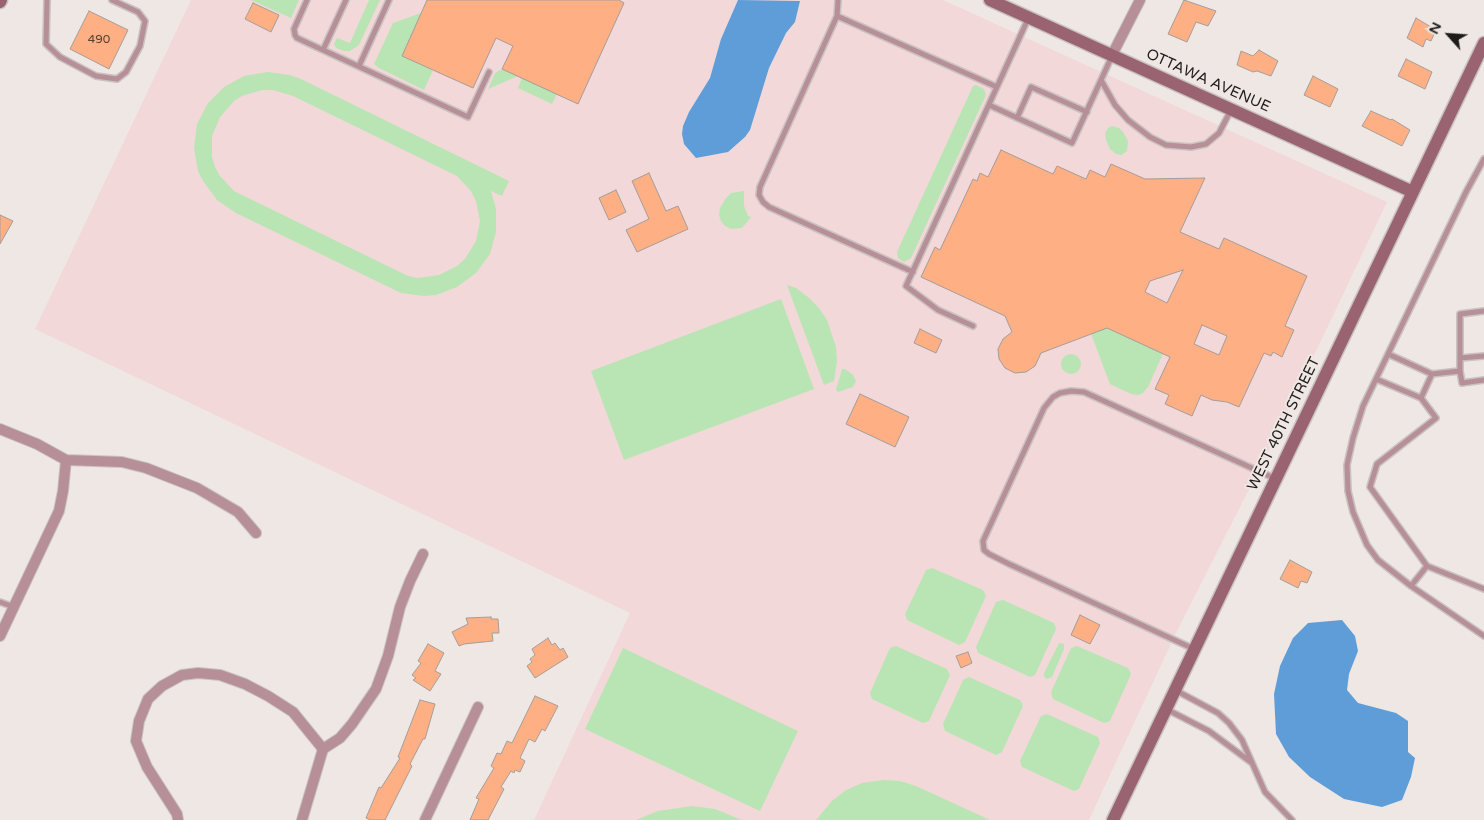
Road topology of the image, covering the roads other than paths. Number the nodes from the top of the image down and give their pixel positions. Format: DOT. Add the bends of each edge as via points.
graph roads {
  1 [pos="54,0"];
  2 [pos="112,0"];
  3 [pos="307,0"];
  4 [pos="346,0"];
  5 [pos="389,0"];
  6 [pos="838,0"];
  7 [pos="990,0"];
  8 [pos="1140,0"];
  9 [pos="46,1"];
  10 [pos="836,16"];
  11 [pos="1028,18"];
  12 [pos="1484,43"];
  13 [pos="323,50"];
  14 [pos="1112,55"];
  15 [pos="359,66"];
  16 [pos="489,72"];
  17 [pos="1101,80"];
  18 [pos="997,87"];
  19 [pos="989,105"];
  20 [pos="1231,109"];
  21 [pos="1087,112"];
  22 [pos="1017,118"];
  23 [pos="1484,159"];
  24 [pos="1413,192"];
  25 [pos="913,272"];
  26 [pos="1484,311"];
  27 [pos="973,326"];
  28 [pos="1388,354"];
  29 [pos="1484,356"];
  30 [pos="1460,358"];
  31 [pos="1460,370"];
  32 [pos="1432,374"];
  33 [pos="1376,379"];
  34 [pos="1484,380"];
  35 [pos="1421,398"];
  36 [pos="0,429"];
  37 [pos="66,460"];
  38 [pos="1276,479"];
  39 [pos="256,533"];
  40 [pos="423,554"];
  41 [pos="1427,566"];
  42 [pos="1411,586"];
  43 [pos="1484,589"];
  44 [pos="0,602"];
  45 [pos="14,607"];
  46 [pos="0,636"];
  47 [pos="1484,636"];
  48 [pos="1194,649"];
  49 [pos="1175,690"];
  50 [pos="478,707"];
  51 [pos="1166,709"];
  52 [pos="323,749"];
  53 [pos="1252,764"];
  54 [pos="178,820"];
  55 [pos="302,820"];
  56 [pos="425,820"];
  57 [pos="1113,820"];
  58 [pos="1292,820"];
  1 -- 9 [label="lane"];
  2 -- 9 [label="lane" via="138,12 145,21 140,46 126,72 117,79 96,76 60,57 46,44"];
  3 -- 13 [label="lane" via="294,29 295,34 298,39"];
  4 -- 13 [label="lane"];
  5 -- 15 [label="lane"];
  6 -- 10 [label="lane"];
  7 -- 11 [label="street, OTTAWA AVENUE"];
  8 -- 14 [label="street"];
  10 -- 18 [label="lane"];
  10 -- 25 [label="lane" via="759,195 769,207"];
  11 -- 14 [label="street, OTTAWA AVENUE"];
  11 -- 18 [label="lane"];
  12 -- 24 [label="street, WEST 40TH STREET"];
  13 -- 15 [label="lane"];
  14 -- 17 [label="lane"];
  14 -- 20 [label="street, OTTAWA AVENUE"];
  15 -- 16 [label="lane" via="468,117"];
  17 -- 20 [label="lane" via="1115,104 1134,125 1150,137 1175,146 1199,146 1212,140 1219,134"];
  17 -- 21 [label="lane"];
  18 -- 19 [label="lane"];
  19 -- 22 [label="lane"];
  19 -- 25 [label="lane"];
  20 -- 24 [label="street, OTTAWA AVENUE"];
  21 -- 22 [label="lane" via="1072,143"];
  21 -- 22 [label="lane" via="1031,87"];
  23 -- 28 [label="lane"];
  24 -- 38 [label="street, WEST 40TH STREET"];
  25 -- 27 [label="lane" via="906,286 938,310"];
  26 -- 30 [label="lane" via="1460,314"];
  28 -- 32 [label="lane"];
  28 -- 33 [label="lane"];
  29 -- 30 [label="lane"];
  30 -- 31 [label="lane"];
  31 -- 32 [label="lane"];
  31 -- 34 [label="lane" via="1462,382"];
  32 -- 35 [label="lane"];
  33 -- 35 [label="lane"];
  33 -- 42 [label="lane" via="1353,438 1347,465 1348,491 1353,512 1378,560"];
  35 -- 41 [label="lane" via="1436,418 1377,464 1370,487"];
  36 -- 37 [label="street"];
  37 -- 39 [label="street" via="122,462 146,468 197,488 220,501 238,512"];
  37 -- 45 [label="street" via="59,511"];
  38 -- 48 [label="street, WEST 40TH STREET"];
  38 -- 48 [label="lane" via="1084,392 1071,390 1060,393 1044,408 984,538 984,550"];
  40 -- 52 [label="street" via="400,607 376,689 340,738"];
  41 -- 42 [label="lane"];
  41 -- 43 [label="lane"];
  42 -- 47 [label="lane"];
  44 -- 45 [label="lane"];
  45 -- 46 [label="street"];
  48 -- 49 [label="street, WEST 40TH STREET"];
  49 -- 51 [label="street, WEST 40TH STREET"];
  49 -- 53 [label="lane" via="1218,713 1242,740"];
  50 -- 56 [label="street"];
  51 -- 53 [label="lane" via="1209,731"];
  51 -- 57 [label="street, WEST 40TH STREET"];
  52 -- 54 [label="street" via="293,712 245,684 220,675 182,675 162,686 148,699 139,721 136,741"];
  52 -- 55 [label="street"];
  53 -- 58 [label="lane" via="1265,792"];
}
